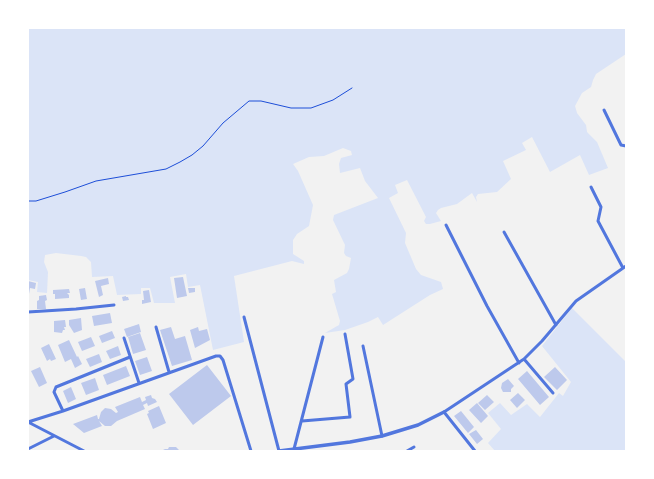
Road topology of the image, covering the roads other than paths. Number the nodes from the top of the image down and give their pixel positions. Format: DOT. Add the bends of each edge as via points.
graph roads {
  1 [pos="604,110"];
  2 [pos="626,146"];
  3 [pos="591,187"];
  4 [pos="446,225"];
  5 [pos="504,232"];
  6 [pos="625,267"];
  7 [pos="114,306"];
  8 [pos="28,312"];
  9 [pos="244,317"];
  10 [pos="556,325"];
  11 [pos="156,327"];
  12 [pos="346,334"];
  13 [pos="323,337"];
  14 [pos="124,338"];
  15 [pos="363,346"];
  16 [pos="130,357"];
  17 [pos="524,359"];
  18 [pos="519,362"];
  19 [pos="170,372"];
  20 [pos="139,383"];
  21 [pos="552,393"];
  22 [pos="64,411"];
  23 [pos="444,412"];
  24 [pos="28,416"];
  25 [pos="302,421"];
  26 [pos="29,422"];
  27 [pos="54,436"];
  28 [pos="382,436"];
  29 [pos="414,447"];
  30 [pos="28,449"];
  31 [pos="294,449"];
  32 [pos="314,449"];
  33 [pos="82,451"];
  34 [pos="251,451"];
  35 [pos="279,451"];
  36 [pos="407,451"];
  37 [pos="475,451"];
  1 -- 2 [label="street" via="621,145"];
  3 -- 6 [label="street" via="601,207 598,221"];
  4 -- 18 [label="street"];
  5 -- 10 [label="street"];
  6 -- 10 [label="street" via="576,301"];
  7 -- 8 [label="street"];
  9 -- 35 [label="street"];
  10 -- 17 [label="street"];
  11 -- 19 [label="street"];
  12 -- 25 [label="street" via="353,379 346,384 350,417"];
  13 -- 25 [label="street"];
  14 -- 16 [label="street"];
  15 -- 28 [label="street"];
  16 -- 20 [label="street"];
  16 -- 22 [label="street" via="56,387 54,392"];
  17 -- 18 [label="street"];
  17 -- 21 [label="street"];
  18 -- 23 [label="street"];
  19 -- 20 [label="street"];
  19 -- 34 [label="street" via="220,356"];
  20 -- 22 [label="street"];
  22 -- 26 [label="street"];
  23 -- 28 [label="street" via="418,426"];
  23 -- 37 [label="street"];
  24 -- 26 [label="street"];
  25 -- 31 [label="street"];
  26 -- 27 [label="street"];
  27 -- 30 [label="street"];
  27 -- 33 [label="street"];
  28 -- 32 [label="street"];
  29 -- 36 [label="street"];
  31 -- 32 [label="street"];
  31 -- 35 [label="street"];
}
